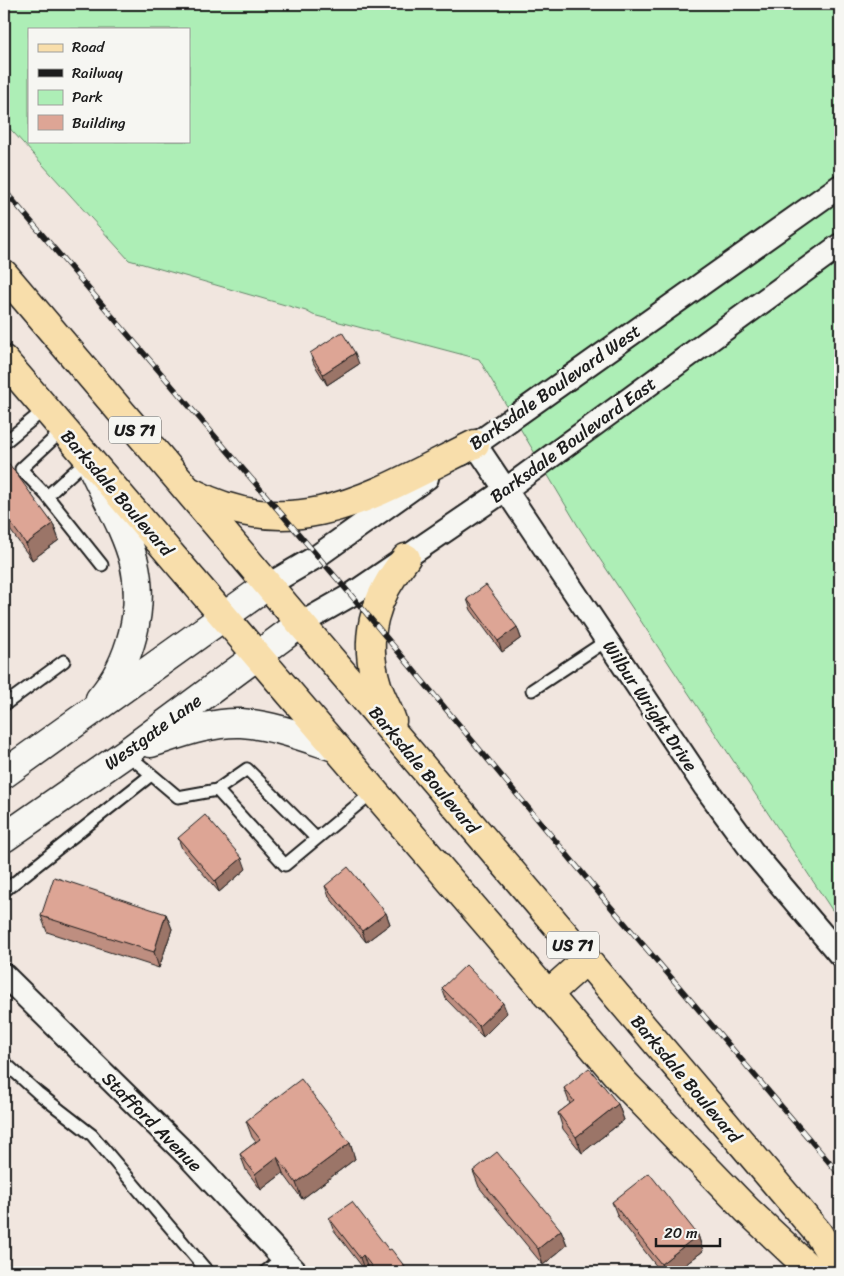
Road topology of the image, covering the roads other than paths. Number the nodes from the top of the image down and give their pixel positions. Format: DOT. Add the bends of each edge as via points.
graph roads {
  1 [pos="840,186"];
  2 [pos="840,245"];
  3 [pos="4,274"];
  4 [pos="4,360"];
  5 [pos="45,409"];
  6 [pos="63,430"];
  7 [pos="4,443"];
  8 [pos="475,444"];
  9 [pos="88,459"];
  10 [pos="184,489"];
  11 [pos="505,490"];
  12 [pos="47,496"];
  13 [pos="406,558"];
  14 [pos="102,565"];
  15 [pos="268,585"];
  16 [pos="224,617"];
  17 [pos="300,624"];
  18 [pos="606,641"];
  19 [pos="258,656"];
  20 [pos="64,661"];
  21 [pos="532,690"];
  22 [pos="4,705"];
  23 [pos="85,717"];
  24 [pos="398,740"];
  25 [pos="337,748"];
  26 [pos="129,750"];
  27 [pos="4,774"];
  28 [pos="151,775"];
  29 [pos="217,790"];
  30 [pos="374,791"];
  31 [pos="4,838"];
  32 [pos="316,838"];
  33 [pos="4,891"];
  34 [pos="840,955"];
  35 [pos="586,960"];
  36 [pos="4,975"];
  37 [pos="547,995"];
  38 [pos="4,1062"];
  39 [pos="826,1244"];
  40 [pos="290,1265"];
  41 [pos="840,1269"];
  42 [pos="803,1270"];
  43 [pos="208,1272"];
  44 [pos="265,1272"];
  1 -- 8 [label="street, Barksdale Boulevard West"];
  2 -- 11 [label="street, Barksdale Boulevard East"];
  3 -- 10 [label="main road, Barksdale Boulevard / US 71"];
  4 -- 5 [label="main road, Barksdale Boulevard / US 71"];
  5 -- 6 [label="main road, Barksdale Boulevard / US 71"];
  5 -- 7 [label="lane"];
  6 -- 9 [label="main road, Barksdale Boulevard / US 71"];
  6 -- 12 [label="lane" via="21,469"];
  8 -- 10 [label="main road" via="349,503 310,514 248,513 212,503"];
  8 -- 11 [label="street, Wilbur Wright Drive"];
  8 -- 15 [label="street, Barksdale Boulevard West" via="316,557"];
  9 -- 12 [label="lane"];
  9 -- 16 [label="main road, Barksdale Boulevard / US 71"];
  9 -- 23 [label="main road" via="126,539 134,562 137,596 131,639 120,669"];
  10 -- 15 [label="main road, Barksdale Boulevard / US 71"];
  11 -- 13 [label="street, Barksdale Boulevard East"];
  11 -- 18 [label="street, Wilbur Wright Drive"];
  12 -- 14 [label="lane"];
  13 -- 17 [label="street, Barksdale Boulevard East"];
  13 -- 24 [label="main road" via="383,589 371,642 377,684"];
  15 -- 16 [label="main road"];
  15 -- 17 [label="main road, Barksdale Boulevard / US 71"];
  16 -- 19 [label="main road, Barksdale Boulevard / US 71"];
  16 -- 23 [label="main road"];
  17 -- 19 [label="main road, Westgate Lane"];
  17 -- 24 [label="main road, Barksdale Boulevard / US 71"];
  18 -- 21 [label="lane"];
  18 -- 34 [label="street, Wilbur Wright Drive" via="752,851"];
  19 -- 25 [label="main road, Barksdale Boulevard / US 71"];
  19 -- 26 [label="main road, Westgate Lane"];
  20 -- 22 [label="lane"];
  23 -- 27 [label="main road"];
  24 -- 35 [label="main road, Barksdale Boulevard / US 71"];
  25 -- 26 [label="main road" via="296,734 241,723 209,726"];
  25 -- 30 [label="main road, Barksdale Boulevard / US 71"];
  26 -- 28 [label="lane"];
  26 -- 31 [label="main road, Westgate Lane"];
  28 -- 29 [label="lane" via="178,797"];
  28 -- 33 [label="lane"];
  29 -- 32 [label="lane" via="247,769"];
  29 -- 32 [label="lane" via="285,865"];
  30 -- 32 [label="lane"];
  30 -- 37 [label="main road, Barksdale Boulevard / US 71"];
  35 -- 37 [label="main road"];
  35 -- 39 [label="main road, Barksdale Boulevard / US 71"];
  36 -- 40 [label="street, Stafford Avenue" via="151,1118"];
  37 -- 42 [label="main road, Barksdale Boulevard / US 71" via="663,1126"];
  38 -- 43 [label="lane" via="92,1135"];
  39 -- 41 [label="main road, Barksdale Boulevard / US 71"];
  39 -- 42 [label="street"];
  40 -- 44 [label="lane"];
}
